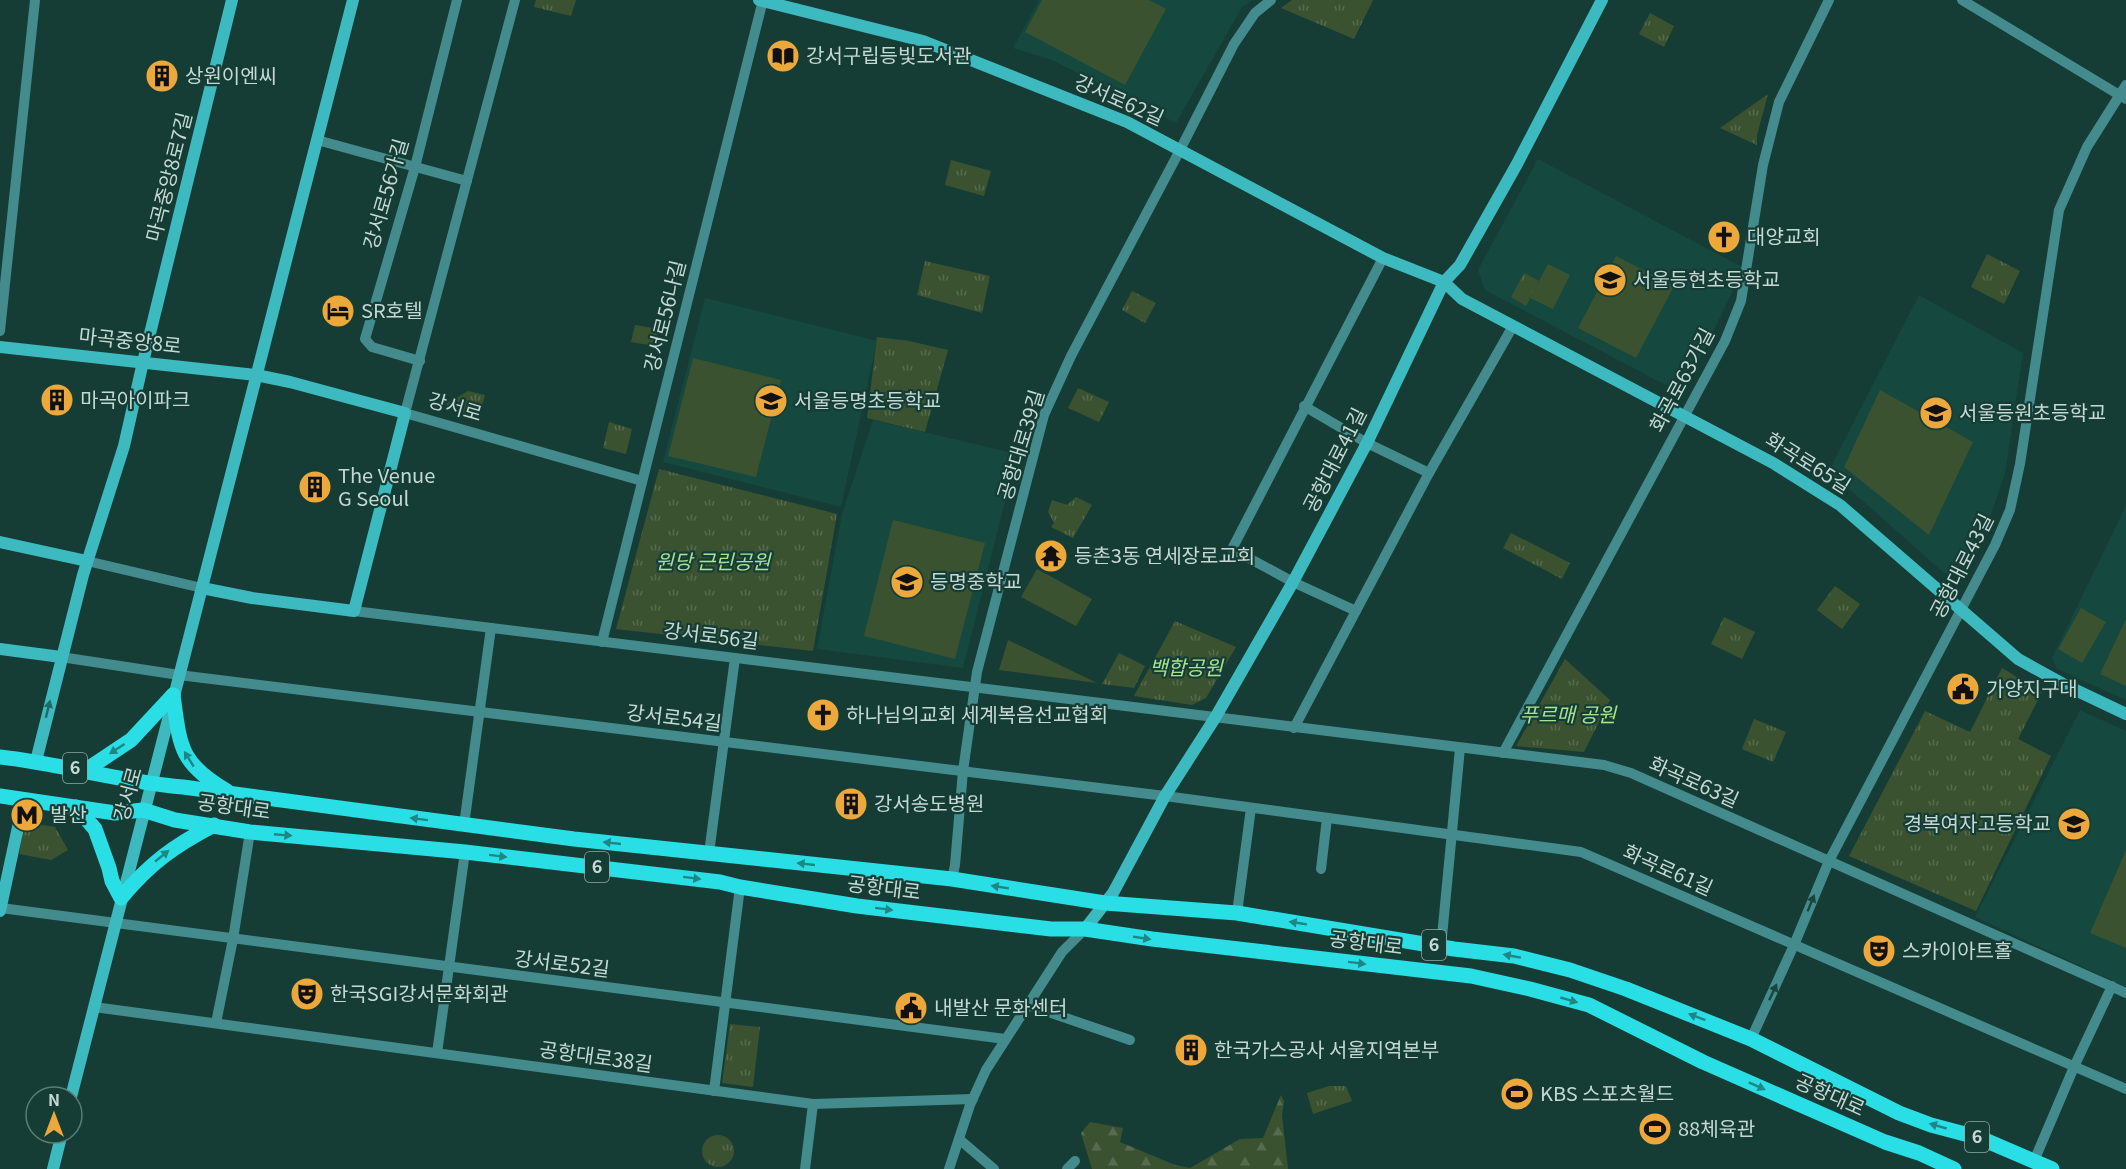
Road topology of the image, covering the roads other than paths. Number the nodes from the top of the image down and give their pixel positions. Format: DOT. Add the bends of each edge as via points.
graph roads {
  1 [pos="35,0"];
  2 [pos="232,0"];
  3 [pos="353,0"];
  4 [pos="457,0"];
  5 [pos="502,0"];
  6 [pos="762,0"];
  7 [pos="1271,0"];
  8 [pos="1602,0"];
  9 [pos="1829,0"];
  10 [pos="1962,0"];
  11 [pos="514,2"];
  12 [pos="2126,85"];
  13 [pos="2122,97"];
  14 [pos="317,140"];
  15 [pos="1180,150"];
  16 [pos="415,167"];
  17 [pos="467,181"];
  18 [pos="1383,258"];
  19 [pos="1444,282"];
  20 [pos="1514,326"];
  21 [pos="0,331"];
  22 [pos="0,347"];
  23 [pos="420,361"];
  24 [pos="143,362"];
  25 [pos="256,375"];
  26 [pos="1304,406"];
  27 [pos="405,413"];
  28 [pos="1683,415"];
  29 [pos="1367,443"];
  30 [pos="1429,473"];
  31 [pos="642,481"];
  32 [pos="0,542"];
  33 [pos="87,561"];
  34 [pos="1293,582"];
  35 [pos="202,588"];
  36 [pos="354,610"];
  37 [pos="1960,610"];
  38 [pos="1356,611"];
  39 [pos="491,628"];
  40 [pos="602,642"];
  41 [pos="0,649"];
  42 [pos="61,657"];
  43 [pos="735,658"];
  44 [pos="179,675"];
  45 [pos="975,688"];
  46 [pos="173,695"];
  47 [pos="479,712"];
  48 [pos="2126,714"];
  49 [pos="1215,718"];
  50 [pos="1294,728"];
  51 [pos="724,742"];
  52 [pos="1460,748"];
  53 [pos="1503,753"];
  54 [pos="0,758"];
  55 [pos="36,761"];
  56 [pos="87,770"];
  57 [pos="963,771"];
  58 [pos="150,784"];
  59 [pos="234,795"];
  60 [pos="0,796"];
  61 [pos="1166,796"];
  62 [pos="24,799"];
  63 [pos="76,807"];
  64 [pos="1251,808"];
  65 [pos="143,810"];
  66 [pos="1327,818"];
  67 [pos="214,825"];
  68 [pos="464,825"];
  69 [pos="250,831"];
  70 [pos="1452,834"];
  71 [pos="465,852"];
  72 [pos="709,853"];
  73 [pos="1829,861"];
  74 [pos="1321,869"];
  75 [pos="952,879"];
  76 [pos="740,887"];
  77 [pos="121,898"];
  78 [pos="1105,903"];
  79 [pos="0,909"];
  80 [pos="1237,913"];
  81 [pos="115,924"];
  82 [pos="1085,929"];
  83 [pos="233,939"];
  84 [pos="1794,945"];
  85 [pos="1441,946"];
  86 [pos="449,967"];
  87 [pos="2112,986"];
  88 [pos="2126,993"];
  89 [pos="724,1003"];
  90 [pos="1028,1005"];
  91 [pos="94,1007"];
  92 [pos="216,1023"];
  93 [pos="1005,1039"];
  94 [pos="1751,1039"];
  95 [pos="1130,1040"];
  96 [pos="437,1053"];
  97 [pos="2074,1066"];
  98 [pos="74,1085"];
  99 [pos="2126,1089"];
  100 [pos="714,1091"];
  101 [pos="973,1099"];
  102 [pos="813,1104"];
  103 [pos="959,1139"];
  104 [pos="59,1145"];
  105 [pos="2034,1161"];
  106 [pos="52,1169"];
  107 [pos="805,1169"];
  108 [pos="949,1169"];
  109 [pos="994,1169"];
  110 [pos="1954,1169"];
  111 [pos="2052,1169"];
  1 -- 21 [label="street"];
  2 -- 24 [label="street, 마곡중앙8로7길"];
  3 -- 14 [label="street, 강서로"];
  4 -- 16 [label="street, 강서로56가길"];
  5 -- 11 [label="street"];
  6 -- 15 [label="street, 강서로62길" via="923,41 1127,122"];
  6 -- 31 [label="street, 강서로56나길"];
  7 -- 15 [label="street, 공항대로39길" via="1255,13 1234,44"];
  8 -- 19 [label="street, 공항대로41길" via="1517,164 1460,265"];
  9 -- 28 [label="street, 화곡로63가길" via="1779,102 1763,165 1741,301 1725,341"];
  10 -- 13 [label="street"];
  11 -- 17 [label="street"];
  12 -- 13 [label="street, 공항대로43길"];
  13 -- 37 [label="street, 공항대로43길" via="2087,147 2059,210 2010,510"];
  14 -- 16 [label="street"];
  14 -- 25 [label="street, 강서로"];
  15 -- 18 [label="street, 강서로62길"];
  15 -- 45 [label="street, 공항대로39길" via="1044,415"];
  16 -- 17 [label="street"];
  16 -- 23 [label="street, 강서로56가길" via="365,339 372,347"];
  17 -- 23 [label="street"];
  18 -- 19 [label="street, 강서로62길"];
  18 -- 26 [label="street"];
  19 -- 20 [label="street, 화곡로65길" via="1462,299"];
  19 -- 29 [label="street, 공항대로41길"];
  20 -- 28 [label="street, 화곡로65길"];
  20 -- 30 [label="street"];
  22 -- 24 [label="street, 마곡중앙8로"];
  23 -- 27 [label="street"];
  24 -- 25 [label="street, 마곡중앙8로"];
  24 -- 33 [label="street" via="124,446"];
  25 -- 27 [label="street, 강서로"];
  25 -- 35 [label="street, 강서로"];
  26 -- 29 [label="street"];
  26 -- 34 [label="street" via="1232,549"];
  27 -- 31 [label="street, 강서로"];
  27 -- 36 [label="street"];
  28 -- 37 [label="street, 화곡로65길" via="1773,463 1840,505"];
  28 -- 53 [label="street, 화곡로63가길"];
  29 -- 30 [label="street"];
  29 -- 34 [label="street, 공항대로41길"];
  30 -- 38 [label="street"];
  31 -- 40 [label="street, 강서로56나길"];
  32 -- 33 [label="street"];
  33 -- 35 [label="street"];
  33 -- 42 [label="street"];
  34 -- 38 [label="street"];
  34 -- 49 [label="street, 공항대로41길"];
  35 -- 36 [label="street, 강서로56길"];
  35 -- 44 [label="street, 강서로"];
  36 -- 39 [label="street, 강서로56길"];
  37 -- 48 [label="street, 화곡로65길" via="2018,658"];
  37 -- 73 [label="street, 공항대로43길"];
  38 -- 50 [label="street"];
  39 -- 40 [label="street, 강서로56길"];
  39 -- 47 [label="street"];
  40 -- 43 [label="street, 강서로56길"];
  41 -- 42 [label="street"];
  42 -- 44 [label="street"];
  55 -- 42 [label="street, one-way"];
  43 -- 45 [label="street, 강서로56길"];
  43 -- 51 [label="street"];
  44 -- 46 [label="street, 강서로"];
  44 -- 47 [label="street, 강서로54길"];
  45 -- 49 [label="street, 강서로56길"];
  45 -- 57 [label="street, 공항대로39길"];
  46 -- 56 [label="main road, one-way" via="131,740"];
  46 -- 58 [label="street, 강서로"];
  59 -- 46 [label="main road, one-way" via="206,779 188,758 180,741"];
  47 -- 51 [label="street, 강서로54길"];
  47 -- 68 [label="street"];
  49 -- 50 [label="street, 화곡로63길"];
  49 -- 61 [label="street, 공항대로41길"];
  50 -- 52 [label="street, 화곡로63길"];
  51 -- 57 [label="street, 강서로54길"];
  51 -- 72 [label="street"];
  52 -- 53 [label="street, 화곡로63길"];
  52 -- 70 [label="street"];
  53 -- 73 [label="street, 화곡로63길" via="1604,765 1631,773"];
  54 -- 55 [label="main road, 공항대로 / 6"];
  55 -- 56 [label="main road, 공항대로 / 6"];
  56 -- 58 [label="main road, 공항대로 / 6"];
  57 -- 61 [label="street, 강서로54길"];
  57 -- 75 [label="street, 공항대로39길"];
  58 -- 59 [label="main road, 공항대로 / 6"];
  58 -- 65 [label="street, 강서로"];
  68 -- 59 [label="main road, 공항대로 / 6, one-way"];
  60 -- 62 [label="main road, 공항대로 / 6"];
  61 -- 64 [label="street, 화곡로61길"];
  61 -- 78 [label="street, 공항대로41길"];
  62 -- 63 [label="main road, 공항대로 / 6"];
  62 -- 79 [label="street"];
  63 -- 65 [label="main road, 공항대로 / 6" via="115,813"];
  63 -- 77 [label="main road" via="95,829"];
  64 -- 66 [label="street, 화곡로61길"];
  64 -- 80 [label="street"];
  65 -- 67 [label="main road, 공항대로 / 6" via="175,820"];
  65 -- 77 [label="street, 강서로"];
  66 -- 70 [label="street, 화곡로61길"];
  66 -- 74 [label="street"];
  67 -- 69 [label="main road, 공항대로 / 6"];
  77 -- 67 [label="main road, one-way" via="138,877 169,851"];
  72 -- 68 [label="main road, 공항대로 / 6, one-way"];
  69 -- 71 [label="main road, 공항대로 / 6, one-way"];
  69 -- 83 [label="street"];
  70 -- 84 [label="street, 화곡로61길" via="1581,852"];
  70 -- 85 [label="street"];
  71 -- 76 [label="main road, 공항대로 / 6, one-way"];
  71 -- 86 [label="street"];
  75 -- 72 [label="main road, 공항대로 / 6, one-way"];
  84 -- 73 [label="street, 공항대로43길, one-way"];
  73 -- 87 [label="street, 화곡로63길"];
  78 -- 75 [label="main road, 공항대로 / 6, one-way"];
  76 -- 82 [label="main road, 공항대로 / 6, one-way" via="868,908 1051,929"];
  76 -- 89 [label="street"];
  77 -- 81 [label="street, 강서로"];
  78 -- 80 [label="main road, 공항대로 / 6"];
  78 -- 82 [label="street, 공항대로41길"];
  79 -- 81 [label="street"];
  85 -- 80 [label="main road, 공항대로 / 6, one-way"];
  81 -- 83 [label="street, 강서로52길"];
  81 -- 91 [label="street, 강서로"];
  82 -- 90 [label="street" via="1062,952"];
  82 -- 110 [label="main road, 공항대로 / 6, one-way" via="1471,976 1589,1005 1703,1062"];
  83 -- 86 [label="street, 강서로52길"];
  83 -- 92 [label="street"];
  94 -- 84 [label="street, 공항대로43길, one-way"];
  84 -- 97 [label="street, 화곡로61길"];
  94 -- 85 [label="main road, 공항대로 / 6, one-way" via="1570,970 1514,956"];
  86 -- 89 [label="street, 강서로52길"];
  86 -- 96 [label="street"];
  87 -- 88 [label="street, 화곡로63길"];
  87 -- 97 [label="street"];
  89 -- 93 [label="street, 강서로52길"];
  89 -- 100 [label="street"];
  90 -- 93 [label="street"];
  90 -- 95 [label="street"];
  91 -- 92 [label="street, 공항대로38길"];
  91 -- 98 [label="street, 강서로"];
  92 -- 96 [label="street, 공항대로38길"];
  93 -- 101 [label="street"];
  105 -- 94 [label="main road, 공항대로 / 6, one-way" via="1980,1138 1899,1113"];
  96 -- 100 [label="street, 공항대로38길"];
  97 -- 99 [label="street, 화곡로61길"];
  97 -- 105 [label="street"];
  100 -- 102 [label="street, 공항대로38길"];
  101 -- 102 [label="street, 공항대로38길"];
  101 -- 103 [label="street"];
  102 -- 107 [label="street"];
  103 -- 108 [label="street"];
  103 -- 109 [label="street"];
  104 -- 106 [label="street"];
  105 -- 111 [label="main road, 공항대로 / 6"];
}
